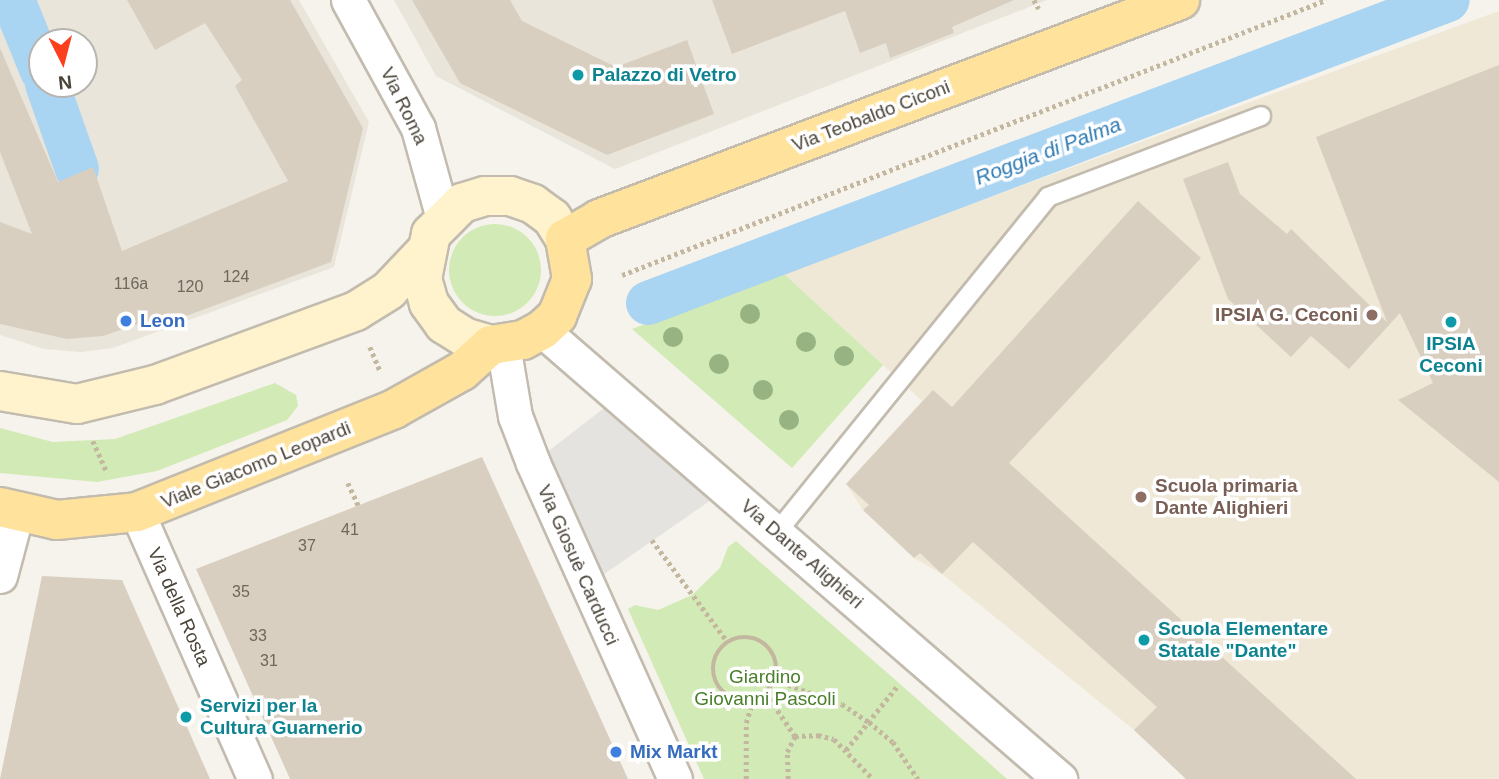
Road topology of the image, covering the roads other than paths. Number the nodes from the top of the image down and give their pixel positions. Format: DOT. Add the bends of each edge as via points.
graph roads {
  1 [pos="348,0"];
  2 [pos="1180,0"];
  3 [pos="1261,116"];
  4 [pos="443,218"];
  5 [pos="565,239"];
  6 [pos="424,253"];
  7 [pos="542,330"];
  8 [pos="497,345"];
  9 [pos="0,391"];
  10 [pos="9,510"];
  11 [pos="137,512"];
  12 [pos="777,532"];
  13 [pos="0,576"];
  14 [pos="255,779"];
  15 [pos="675,779"];
  16 [pos="1060,779"];
  1 -- 4 [label="street, Via Roma" via="418,128"];
  2 -- 5 [label="main road, Via Teobaldo Ciconi" via="599,219"];
  3 -- 12 [label="lane" via="1048,197"];
  4 -- 5 [label="main road" via="462,203 485,196 510,196 533,204 552,218"];
  4 -- 6 [label="main road"];
  5 -- 7 [label="main road" via="572,279 557,316"];
  6 -- 8 [label="main road" via="422,279 437,313 466,338"];
  6 -- 9 [label="main road" via="389,290 356,311 155,385 77,404"];
  7 -- 8 [label="main road"];
  7 -- 12 [label="street, Via Dante Alighieri"];
  8 -- 11 [label="main road, Viale Giacomo Leopardi" via="428,394"];
  8 -- 15 [label="street, Via Giosuè Carducci" via="515,416 533,463"];
  10 -- 11 [label="main road, Viale Giacomo Leopardi" via="57,520"];
  10 -- 13 [label="street"];
  11 -- 14 [label="street, Via della Rosta"];
  12 -- 16 [label="street, Via Dante Alighieri"];
}
